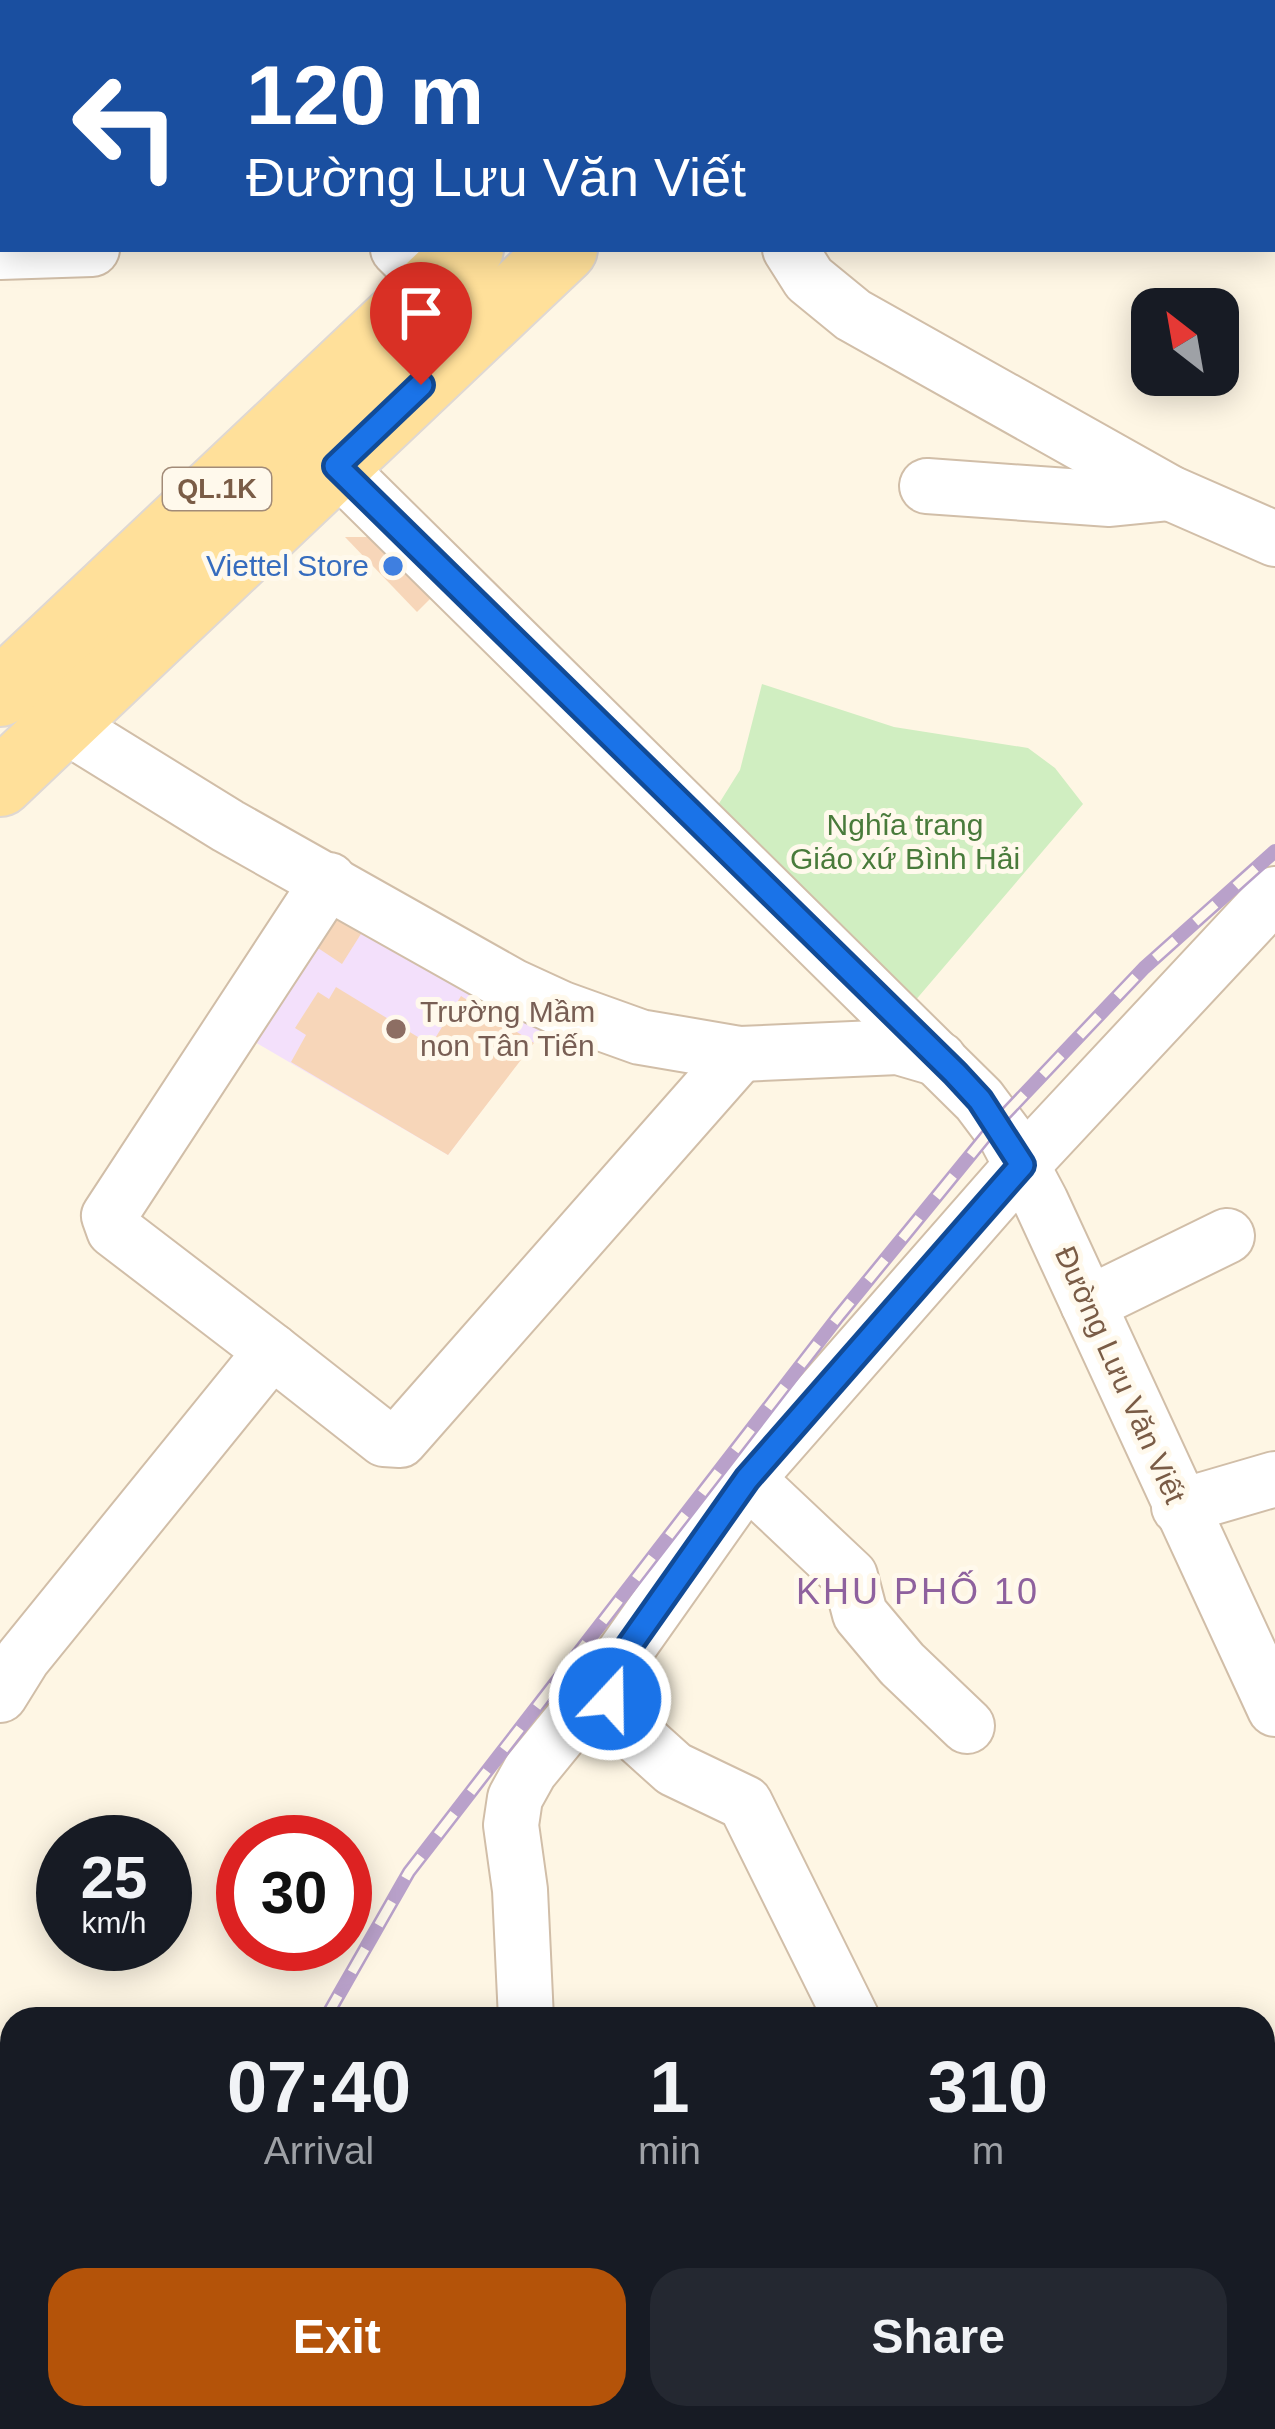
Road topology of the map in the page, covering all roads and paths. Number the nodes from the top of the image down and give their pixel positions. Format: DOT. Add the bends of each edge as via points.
graph roads {
  1 [pos="562,252"];
  2 [pos="792,252"];
  3 [pos="434,261"];
  4 [pos="478,331"];
  5 [pos="290,418"];
  6 [pos="336,466"];
  7 [pos="927,486"];
  8 [pos="1170,493"];
  9 [pos="1275,539"];
  10 [pos="0,693"];
  11 [pos="63,724"];
  12 [pos="0,783"];
  13 [pos="329,880"];
  14 [pos="1275,894"];
  15 [pos="918,1053"];
  16 [pos="740,1054"];
  17 [pos="1022,1165"];
  18 [pos="1227,1236"];
  19 [pos="1088,1304"];
  20 [pos="272,1351"];
  21 [pos="747,1479"];
  22 [pos="1275,1479"];
  23 [pos="1180,1508"];
  24 [pos="8,1663"];
  25 [pos="610,1673"];
  26 [pos="1275,1708"];
  27 [pos="967,1726"];
  28 [pos="525,2007"];
  29 [pos="846,2007"];
  1 -- 4 [label="main road, QL.1K"];
  2 -- 8 [label="street" via="809,279 853,316"];
  3 -- 4 [label="main road"];
  3 -- 5 [label="main road, QL.1K"];
  4 -- 6 [label="main road, QL.1K"];
  5 -- 6 [label="main road"];
  5 -- 10 [label="main road, QL.1K"];
  6 -- 11 [label="main road, QL.1K"];
  6 -- 15 [label="street, Đường Lưu Văn Viết"];
  7 -- 8 [label="street" via="1110,499"];
  8 -- 9 [label="street"];
  11 -- 12 [label="main road, QL.1K"];
  11 -- 13 [label="street"];
  13 -- 16 [label="street" via="562,1010 640,1037"];
  13 -- 20 [label="street" via="109,1216 114,1230"];
  14 -- 17 [label="street"];
  15 -- 16 [label="street"];
  15 -- 17 [label="street, Đường Lưu Văn Viết" via="980,1100"];
  16 -- 20 [label="street" via="400,1440 385,1439"];
  17 -- 19 [label="street, Đường Lưu Văn Viết"];
  17 -- 21 [label="street"];
  18 -- 19 [label="street"];
  19 -- 23 [label="street, Đường Lưu Văn Viết"];
  20 -- 24 [label="street"];
  21 -- 25 [label="street"];
  21 -- 27 [label="street" via="850,1576 860,1614"];
  22 -- 23 [label="street"];
  23 -- 26 [label="street, Đường Lưu Văn Viết"];
  25 -- 28 [label="street" via="515,1798"];
  25 -- 29 [label="street" via="610,1699 624,1724 674,1768 746,1804"];
}
